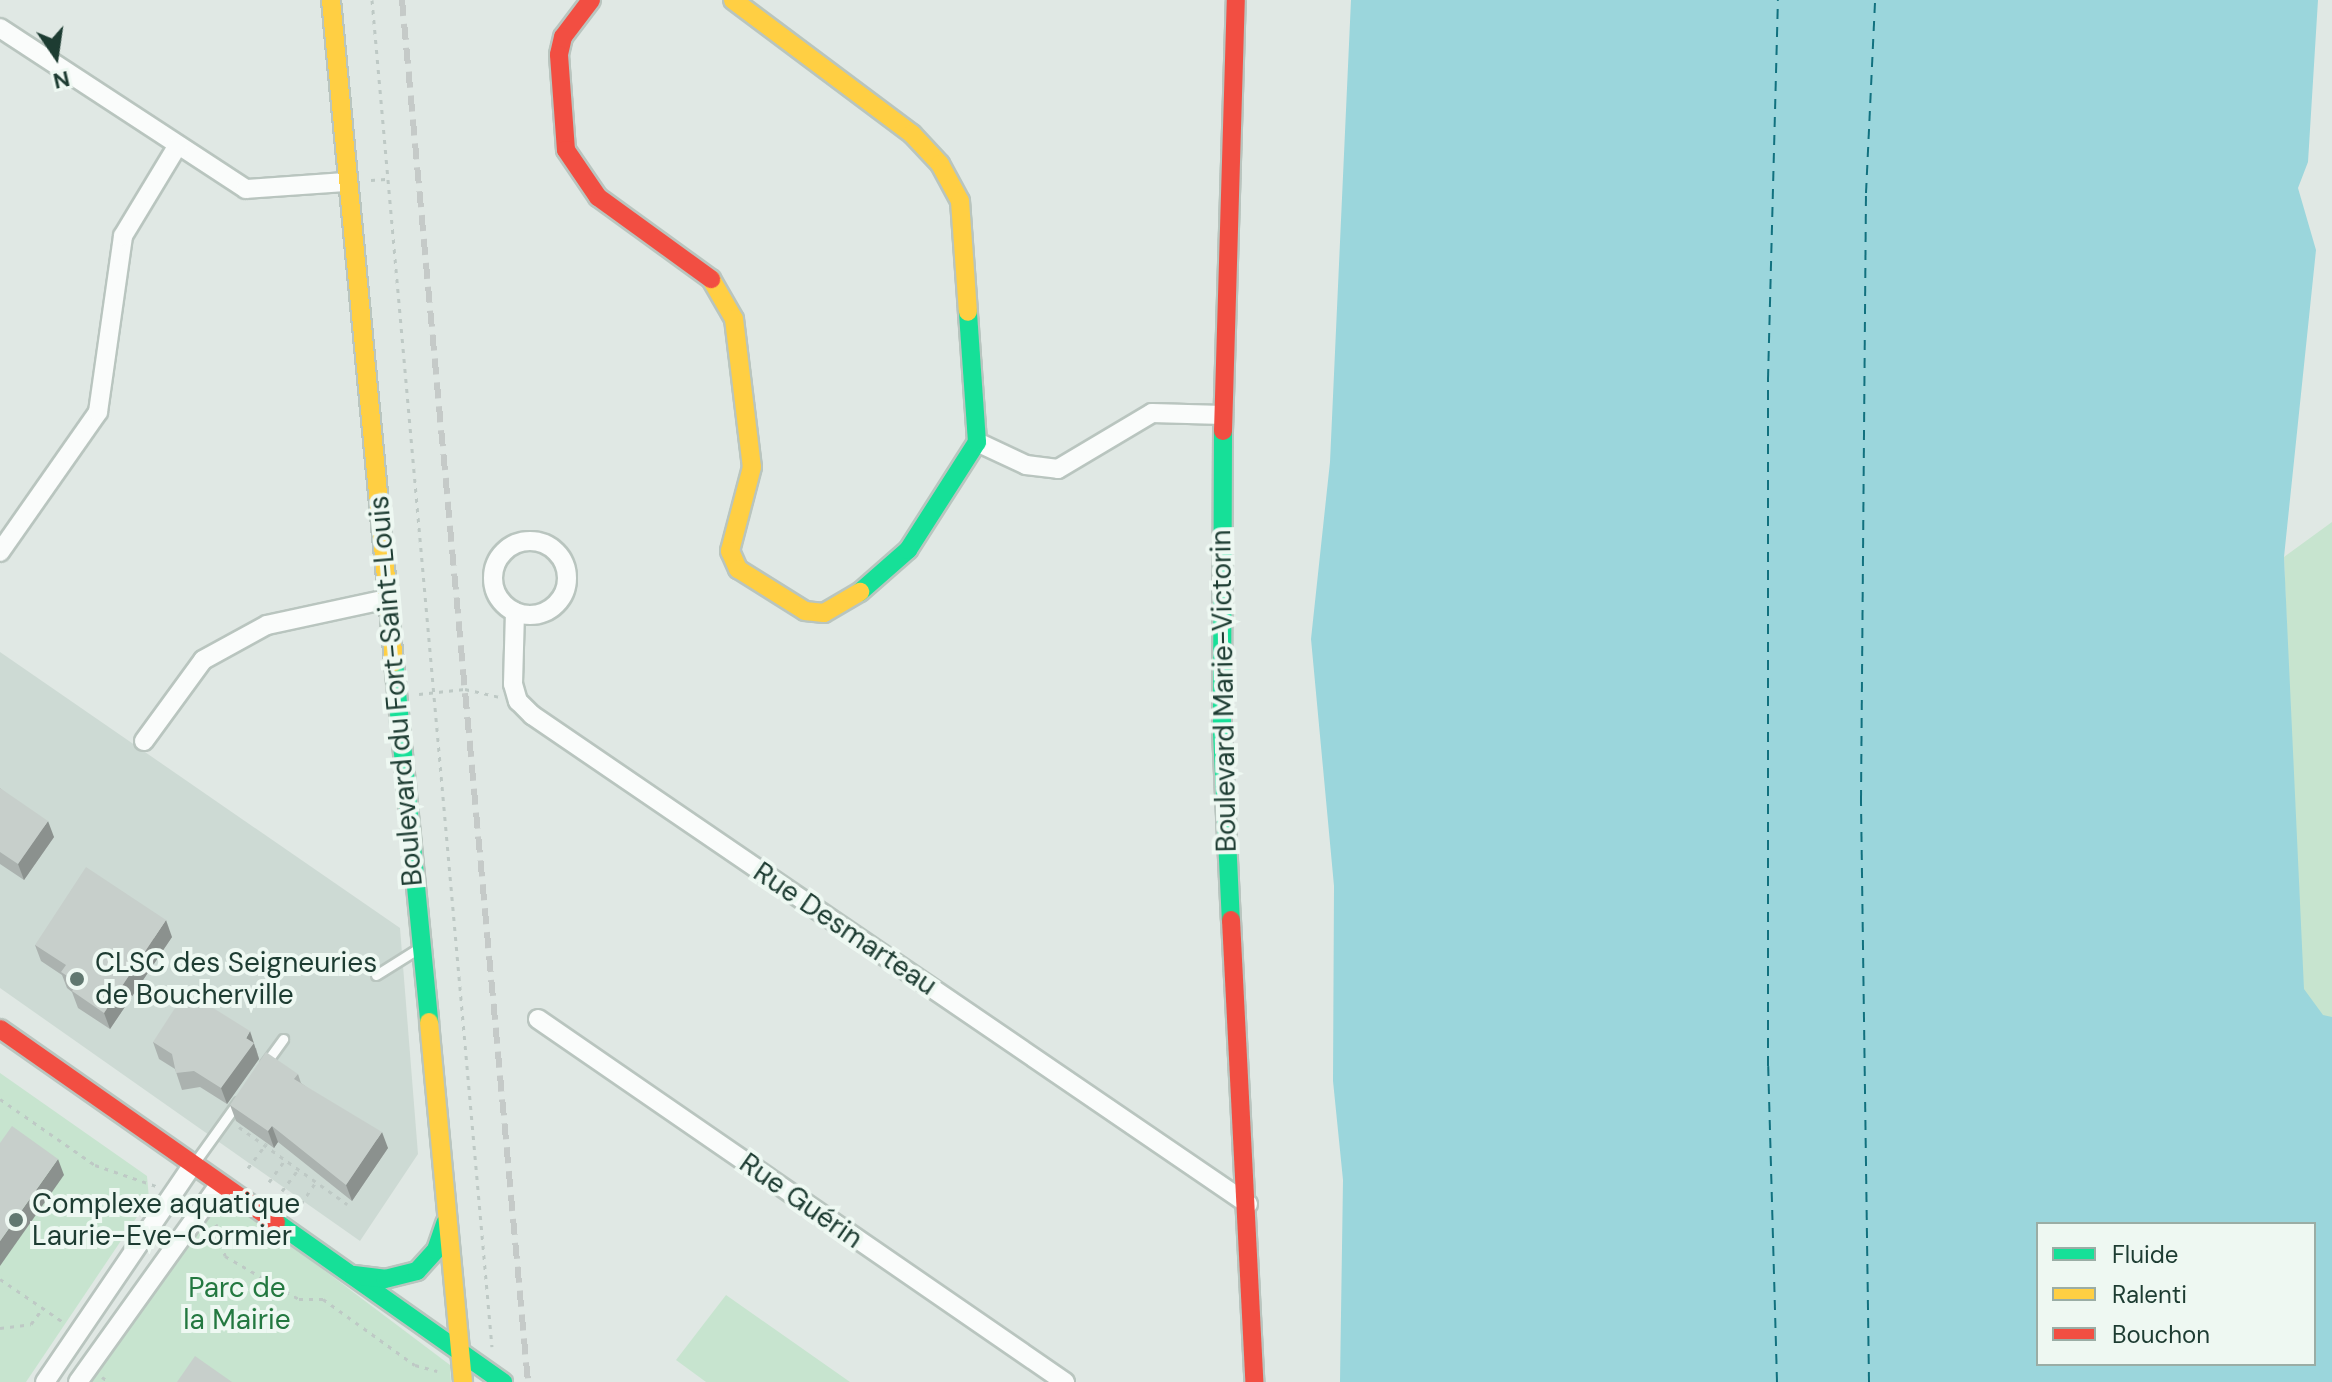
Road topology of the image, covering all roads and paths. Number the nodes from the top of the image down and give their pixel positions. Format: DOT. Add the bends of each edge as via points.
graph roads {
  1 [pos="331,0"];
  2 [pos="372,0"];
  3 [pos="591,0"];
  4 [pos="733,0"];
  5 [pos="1236,0"];
  6 [pos="0,28"];
  7 [pos="178,145"];
  8 [pos="347,182"];
  9 [pos="1223,415"];
  10 [pos="977,442"];
  11 [pos="0,552"];
  12 [pos="387,599"];
  13 [pos="515,612"];
  14 [pos="433,692"];
  15 [pos="400,696"];
  16 [pos="518,701"];
  17 [pos="144,741"];
  18 [pos="419,948"];
  19 [pos="376,975"];
  20 [pos="538,1019"];
  21 [pos="0,1029"];
  22 [pos="283,1039"];
  23 [pos="259,1073"];
  24 [pos="243,1095"];
  25 [pos="0,1099"];
  26 [pos="234,1124"];
  27 [pos="266,1144"];
  28 [pos="285,1160"];
  29 [pos="193,1164"];
  30 [pos="312,1167"];
  31 [pos="248,1168"];
  32 [pos="298,1170"];
  33 [pos="307,1175"];
  34 [pos="269,1182"];
  35 [pos="316,1182"];
  36 [pos="220,1184"];
  37 [pos="157,1187"];
  38 [pos="282,1191"];
  39 [pos="301,1204"];
  40 [pos="347,1204"];
  41 [pos="1248,1204"];
  42 [pos="447,1214"];
  43 [pos="216,1222"];
  44 [pos="350,1274"];
  45 [pos="0,1279"];
  46 [pos="337,1300"];
  47 [pos="332,1305"];
  48 [pos="43,1308"];
  49 [pos="68,1325"];
  50 [pos="0,1328"];
  51 [pos="491,1342"];
  52 [pos="460,1350"];
  53 [pos="437,1371"];
  54 [pos="102,1377"];
  55 [pos="45,1382"];
  56 [pos="78,1382"];
  57 [pos="109,1382"];
  58 [pos="463,1382"];
  59 [pos="503,1382"];
  60 [pos="1065,1382"];
  61 [pos="1254,1382"];
  1 -- 8 [label="street, Boulevard du Fort-Saint-Louis"];
  2 -- 14 [label="path, Boulevard du Fort-Saint-Louis"];
  3 -- 10 [label="street" via="563,37 559,55 566,150 598,197 699,266 720,289 734,319 752,467 730,551 738,569 805,611 824,613 847,604 908,550"];
  4 -- 10 [label="street" via="912,134 940,164 960,201"];
  5 -- 9 [label="street, Boulevard Marie-Victorin"];
  6 -- 7 [label="street"];
  7 -- 8 [label="street" via="246,189"];
  7 -- 11 [label="street" via="123,236 98,412"];
  8 -- 12 [label="street, Boulevard du Fort-Saint-Louis"];
  9 -- 10 [label="street" via="1152,413 1058,469 1034,468"];
  9 -- 41 [label="street, Boulevard Marie-Victorin" via="1222,732"];
  12 -- 15 [label="street, Boulevard du Fort-Saint-Louis"];
  12 -- 17 [label="street" via="267,625 203,660"];
  13 -- 13 [label="street" via="550,610 565,591 561,557 542,543 529,541 506,550 494,571 497,595"];
  13 -- 16 [label="street" via="513,684"];
  14 -- 15 [label="path"];
  14 -- 16 [label="path" via="465,689"];
  14 -- 51 [label="path, Boulevard du Fort-Saint-Louis"];
  15 -- 18 [label="street, Boulevard du Fort-Saint-Louis"];
  16 -- 41 [label="street, Rue Desmarteau"];
  18 -- 19 [label="lane"];
  18 -- 42 [label="street, Boulevard du Fort-Saint-Louis"];
  20 -- 60 [label="street, Rue Guérin"];
  21 -- 29 [label="street"];
  22 -- 23 [label="lane"];
  24 -- 29 [label="lane"];
  25 -- 37 [label="path" via="95,1165"];
  26 -- 27 [label="path"];
  27 -- 28 [label="path"];
  27 -- 31 [label="path"];
  28 -- 32 [label="path"];
  28 -- 34 [label="path"];
  29 -- 36 [label="street"];
  29 -- 55 [label="street"];
  30 -- 33 [label="path"];
  32 -- 33 [label="path"];
  32 -- 38 [label="path"];
  33 -- 35 [label="path"];
  35 -- 39 [label="path"];
  35 -- 40 [label="path"];
  36 -- 44 [label="street"];
  36 -- 56 [label="street"];
  41 -- 61 [label="street, Boulevard Marie-Victorin"];
  42 -- 44 [label="street" via="436,1250 417,1271 385,1279"];
  42 -- 52 [label="street, Boulevard du Fort-Saint-Louis"];
  43 -- 47 [label="path" via="225,1256 299,1299 323,1299"];
  44 -- 52 [label="street"];
  45 -- 48 [label="path"];
  46 -- 47 [label="path"];
  47 -- 53 [label="path" via="415,1365"];
  48 -- 49 [label="path"];
  48 -- 50 [label="path" via="31,1324"];
  52 -- 58 [label="street, Boulevard du Fort-Saint-Louis"];
  52 -- 59 [label="street"];
  54 -- 57 [label="path"];
}
